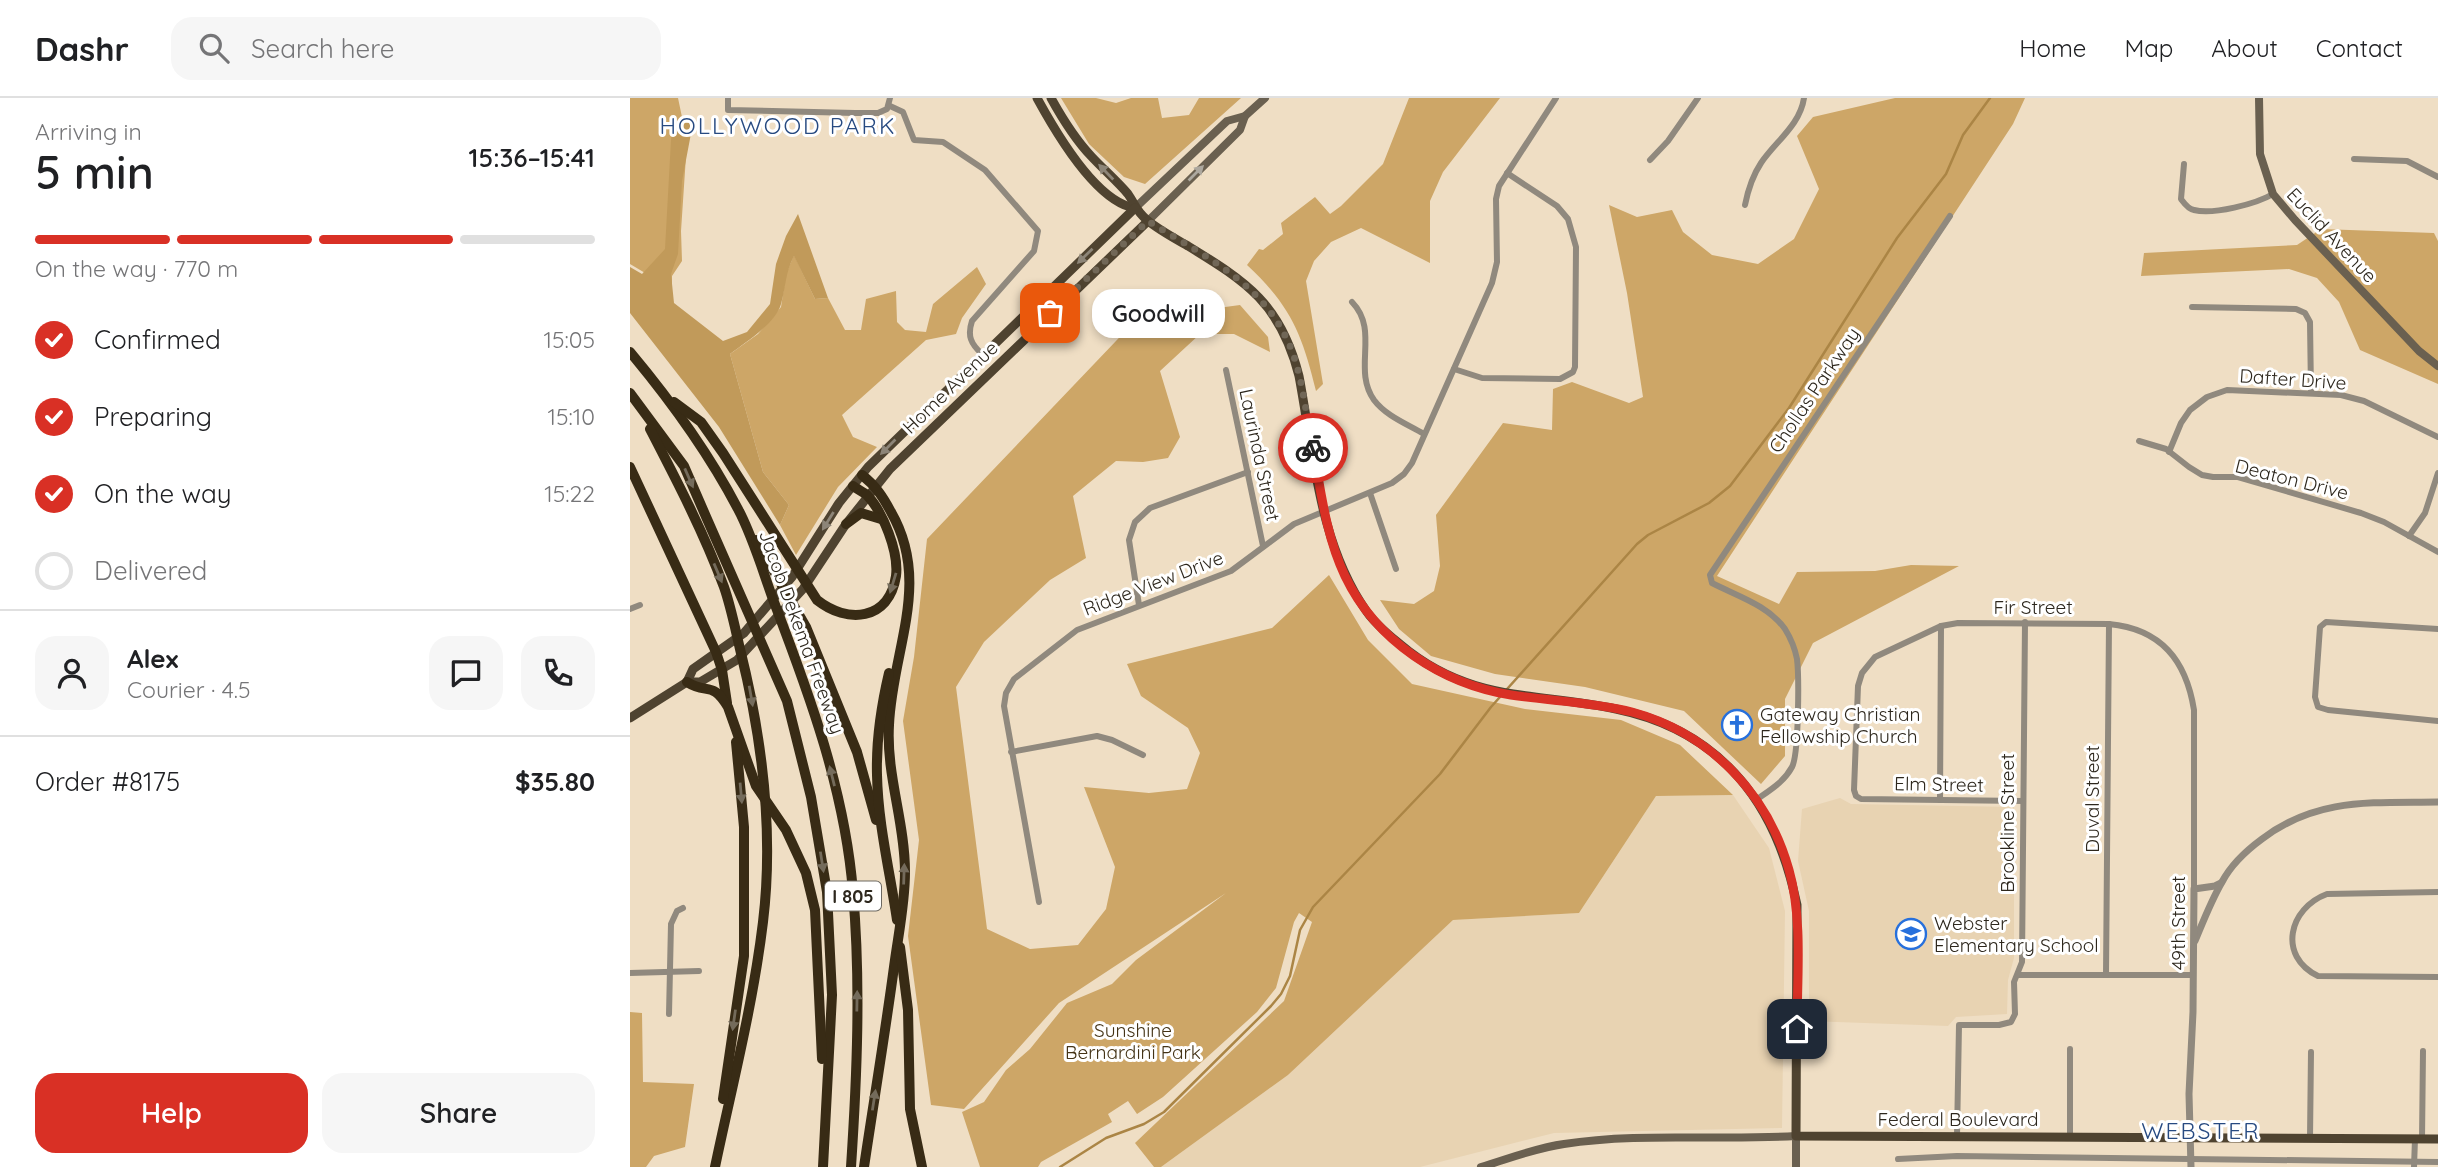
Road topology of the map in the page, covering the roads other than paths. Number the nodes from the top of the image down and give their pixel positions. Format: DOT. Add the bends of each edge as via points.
graph roads {
  1 [pos="728,98"];
  2 [pos="1265,98"];
  3 [pos="1556,98"];
  4 [pos="1698,98"];
  5 [pos="1804,98"];
  6 [pos="2259,98"];
  7 [pos="1044,99"];
  8 [pos="889,104"];
  9 [pos="1245,116"];
  10 [pos="2354,159"];
  11 [pos="1650,160"];
  12 [pos="2184,163"];
  13 [pos="1507,173"];
  14 [pos="2438,177"];
  15 [pos="2273,194"];
  16 [pos="1745,205"];
  17 [pos="1135,208"];
  18 [pos="1950,216"];
  19 [pos="1148,221"];
  20 [pos="1352,302"];
  21 [pos="2192,307"];
  22 [pos="630,352"];
  23 [pos="982,355"];
  24 [pos="2438,366"];
  25 [pos="1454,369"];
  26 [pos="1226,370"];
  27 [pos="2311,392"];
  28 [pos="667,396"];
  29 [pos="633,397"];
  30 [pos="1424,434"];
  31 [pos="2438,437"];
  32 [pos="2139,440"];
  33 [pos="2169,452"];
  34 [pos="630,467"];
  35 [pos="1248,472"];
  36 [pos="2438,473"];
  37 [pos="862,475"];
  38 [pos="876,485"];
  39 [pos="853,486"];
  40 [pos="1370,493"];
  41 [pos="867,495"];
  42 [pos="1324,511"];
  43 [pos="881,519"];
  44 [pos="846,524"];
  45 [pos="2409,536"];
  46 [pos="1263,546"];
  47 [pos="2438,552"];
  48 [pos="1396,569"];
  49 [pos="769,573"];
  50 [pos="1139,605"];
  51 [pos="640,606"];
  52 [pos="630,609"];
  53 [pos="907,614"];
  54 [pos="2025,622"];
  55 [pos="2109,624"];
  56 [pos="1941,626"];
  57 [pos="2438,629"];
  58 [pos="716,652"];
  59 [pos="722,670"];
  60 [pos="2188,679"];
  61 [pos="687,682"];
  62 [pos="728,707"];
  63 [pos="630,718"];
  64 [pos="2438,721"];
  65 [pos="735,725"];
  66 [pos="1011,752"];
  67 [pos="1143,755"];
  68 [pos="1856,796"];
  69 [pos="1756,800"];
  70 [pos="1940,800"];
  71 [pos="2023,801"];
  72 [pos="2438,802"];
  73 [pos="885,853"];
  74 [pos="2222,882"];
  75 [pos="2194,889"];
  76 [pos="2438,892"];
  77 [pos="1039,902"];
  78 [pos="683,908"];
  79 [pos="2194,941"];
  80 [pos="699,971"];
  81 [pos="630,973"];
  82 [pos="669,973"];
  83 [pos="2019,975"];
  84 [pos="2106,975"];
  85 [pos="2193,975"];
  86 [pos="2438,977"];
  87 [pos="669,1014"];
  88 [pos="2070,1049"];
  89 [pos="2423,1051"];
  90 [pos="2311,1052"];
  91 [pos="824,1136"];
  92 [pos="1796,1136"];
  93 [pos="1957,1136"];
  94 [pos="2070,1137"];
  95 [pos="2190,1138"];
  96 [pos="2310,1138"];
  97 [pos="2418,1139"];
  98 [pos="2438,1139"];
  99 [pos="1898,1159"];
  100 [pos="2191,1163"];
  101 [pos="2438,1163"];
  102 [pos="2298,1164"];
  103 [pos="2414,1165"];
  104 [pos="714,1167"];
  105 [pos="823,1167"];
  106 [pos="851,1167"];
  107 [pos="864,1167"];
  108 [pos="922,1167"];
  109 [pos="1481,1167"];
  110 [pos="1796,1167"];
  1 -- 8 [label="street" via="728,110 878,113"];
  2 -- 9 [label="main road, Home Avenue"];
  3 -- 13 [label="street, Ridge View Drive"];
  4 -- 11 [label="street"];
  5 -- 16 [label="street" via="1795,122 1761,163"];
  6 -- 15 [label="main road, Euclid Avenue" via="2260,154"];
  17 -- 7 [label="main road, one-way"];
  7 -- 17 [label="main road" via="1069,150 1093,181 1120,205"];
  8 -- 23 [label="street" via="903,112 915,140 943,142 985,170 1038,231 1034,251 972,321 972,345"];
  9 -- 17 [label="main road, Home Avenue" via="1227,121"];
  19 -- 9 [label="main road, Home Avenue, one-way" via="1240,130"];
  10 -- 14 [label="street" via="2407,161"];
  12 -- 15 [label="street" via="2181,199 2195,211 2237,208"];
  13 -- 25 [label="street, Ridge View Drive" via="1496,199 1497,262 1492,284"];
  13 -- 25 [label="street" via="1557,206 1568,219 1576,247 1575,367 1560,379 1482,377"];
  15 -- 24 [label="main road, Euclid Avenue"];
  17 -- 19 [label="main road"];
  17 -- 23 [label="main road, Home Avenue, one-way"];
  18 -- 69 [label="street, Chollas Parkway" via="1710,575 1712,583 1776,619 1797,658 1793,765 1776,786"];
  19 -- 38 [label="main road, Home Avenue"];
  19 -- 42 [label="main road" via="1238,277 1278,321 1299,376"];
  20 -- 30 [label="street" via="1365,323 1365,380 1374,400"];
  21 -- 27 [label="street" via="2296,309 2305,313 2310,322"];
  22 -- 28 [label="highway, Jacob Dekema Freeway"];
  23 -- 37 [label="main road, Home Avenue, one-way"];
  25 -- 30 [label="street, Ridge View Drive"];
  26 -- 35 [label="street, Laurinda Street"];
  27 -- 31 [label="street, Dafter Drive" via="2364,401"];
  27 -- 33 [label="street, Dafter Drive" via="2227,390 2207,397 2185,416"];
  43 -- 28 [label="highway, one-way" via="896,557 892,590 884,602 860,616 836,612 817,600 701,422"];
  28 -- 49 [label="highway, Jacob Dekema Freeway" via="739,511"];
  29 -- 91 [label="highway, Jacob Dekema Freeway / I 805, one-way" via="684,467 787,701 811,797 827,892 832,995"];
  29 -- 104 [label="highway, one-way" via="690,507 730,607 759,737 767,851 763,922"];
  30 -- 40 [label="street, Ridge View Drive" via="1404,474"];
  32 -- 33 [label="street, Deaton Drive"];
  33 -- 45 [label="street, Deaton Drive" via="2202,475 2238,477 2361,513"];
  34 -- 58 [label="highway"];
  35 -- 46 [label="street, Laurinda Street"];
  35 -- 50 [label="street" via="1150,508 1135,522 1129,540"];
  36 -- 45 [label="street" via="2425,513"];
  37 -- 38 [label="highway"];
  37 -- 39 [label="main road, Home Avenue"];
  38 -- 41 [label="main road, Home Avenue"];
  38 -- 53 [label="highway" via="905,543 911,584"];
  39 -- 41 [label="highway"];
  39 -- 58 [label="main road, Home Avenue, one-way" via="792,578 744,633"];
  40 -- 42 [label="street, Ridge View Drive"];
  40 -- 48 [label="street"];
  41 -- 43 [label="highway"];
  41 -- 44 [label="main road, Home Avenue"];
  42 -- 46 [label="street, Ridge View Drive" via="1294,524"];
  42 -- 69 [label="main road" via="1346,579 1368,614 1418,659 1491,691 1635,713 1675,729 1716,754"];
  43 -- 44 [label="highway" via="861,513"];
  44 -- 59 [label="main road, Home Avenue" via="803,589 737,660"];
  45 -- 47 [label="street, Deaton Drive"];
  46 -- 50 [label="street, Ridge View Drive" via="1231,571"];
  49 -- 73 [label="highway" via="802,620 858,752"];
  106 -- 49 [label="highway, Jacob Dekema Freeway / I 805, one-way" via="857,989 853,890 843,817 820,727"];
  50 -- 66 [label="street, Ridge View Drive" via="1077,630 1014,679 1004,706"];
  51 -- 52 [label="street"];
  53 -- 73 [label="highway" via="878,729 876,776"];
  107 -- 53 [label="highway, one-way" via="905,874 889,724"];
  54 -- 55 [label="street, Fir Street"];
  54 -- 56 [label="street, Fir Street"];
  54 -- 71 [label="street, Brookline Street"];
  55 -- 60 [label="street, Fir Street" via="2133,628 2158,641"];
  55 -- 84 [label="street, Duval Street"];
  56 -- 68 [label="street, Fir Street" via="1875,657 1866,666 1858,686"];
  56 -- 70 [label="street"];
  57 -- 64 [label="street" via="2326,622 2320,627 2315,697 2318,706 2328,710"];
  58 -- 59 [label="highway"];
  58 -- 61 [label="main road, Home Avenue" via="693,669"];
  59 -- 61 [label="main road, Home Avenue" via="700,682"];
  59 -- 62 [label="highway"];
  60 -- 75 [label="street, 49th Street" via="2194,710"];
  61 -- 62 [label="highway" via="716,691"];
  61 -- 63 [label="main road, Home Avenue"];
  62 -- 65 [label="highway"];
  65 -- 91 [label="highway" via="756,786 786,830 806,873 815,909"];
  65 -- 104 [label="highway, one-way" via="744,827 744,956"];
  66 -- 67 [label="street" via="1097,736"];
  66 -- 77 [label="street, Ridge View Drive"];
  68 -- 70 [label="street, Elm Street"];
  69 -- 92 [label="main road" via="1782,848 1797,905"];
  70 -- 71 [label="street, Elm Street"];
  71 -- 83 [label="street, Brookline Street"];
  72 -- 74 [label="street" via="2323,808 2274,830 2251,847"];
  73 -- 108 [label="highway" via="908,1010 910,1109"];
  74 -- 75 [label="street"];
  74 -- 79 [label="street"];
  75 -- 79 [label="street, 49th Street"];
  76 -- 86 [label="street" via="2327,894 2308,905 2295,924 2293,945 2302,965 2318,976"];
  78 -- 82 [label="street" via="671,924"];
  79 -- 85 [label="street, 49th Street"];
  80 -- 82 [label="street"];
  81 -- 82 [label="street"];
  82 -- 87 [label="street"];
  83 -- 84 [label="street"];
  83 -- 93 [label="street, Brookline Street" via="2014,982 2011,1022 1959,1025"];
  84 -- 85 [label="street"];
  85 -- 95 [label="street, 49th Street"];
  88 -- 94 [label="street"];
  89 -- 97 [label="street"];
  90 -- 96 [label="street"];
  91 -- 105 [label="highway, Jacob Dekema Freeway / I 805"];
  92 -- 93 [label="main road, Federal Boulevard"];
  92 -- 109 [label="main road, Federal Boulevard" via="1613,1139 1553,1146"];
  92 -- 110 [label="main road"];
  93 -- 94 [label="main road, Federal Boulevard"];
  94 -- 95 [label="main road, Federal Boulevard"];
  95 -- 96 [label="main road, Federal Boulevard"];
  95 -- 100 [label="street, 49th Street"];
  96 -- 97 [label="main road, Federal Boulevard"];
  97 -- 98 [label="main road, Federal Boulevard"];
  97 -- 103 [label="street"];
  99 -- 100 [label="street"];
  100 -- 102 [label="street"];
  101 -- 103 [label="street"];
  102 -- 103 [label="street"];
}
